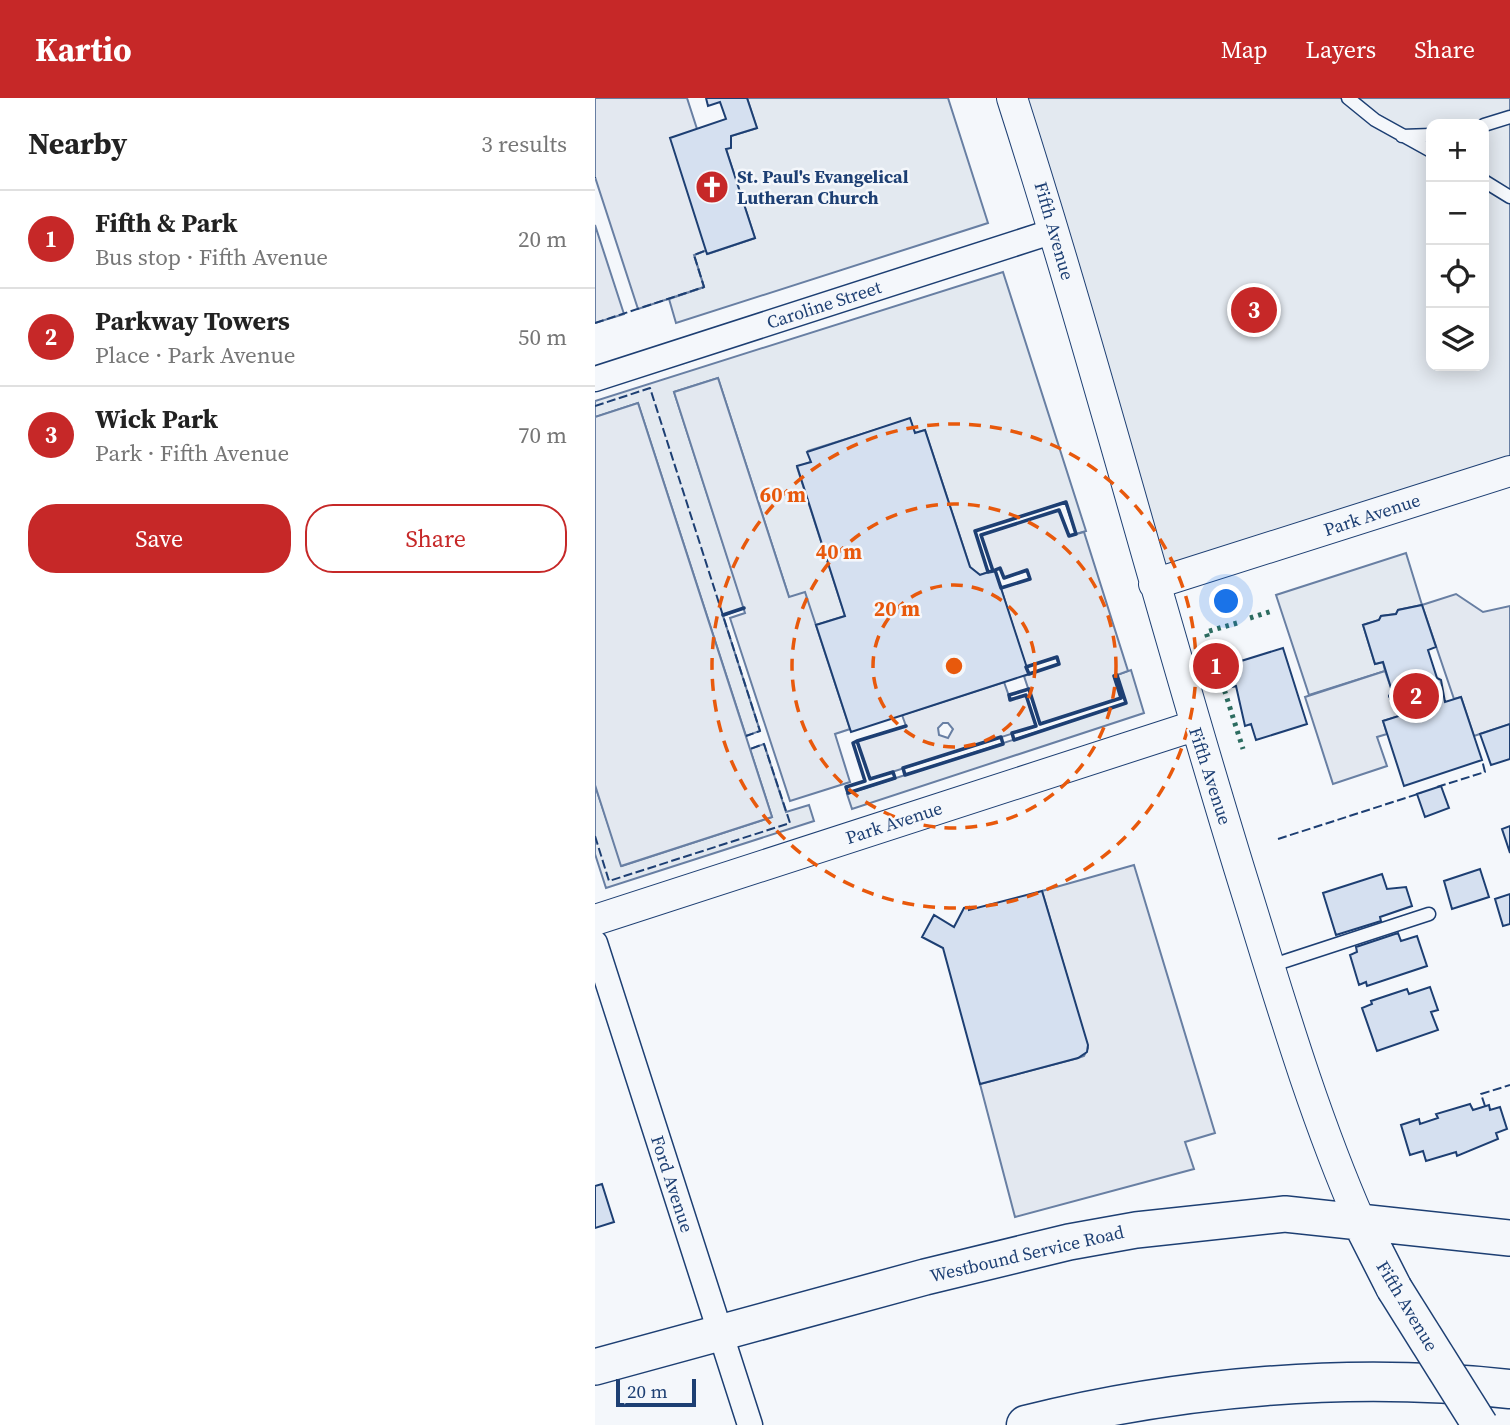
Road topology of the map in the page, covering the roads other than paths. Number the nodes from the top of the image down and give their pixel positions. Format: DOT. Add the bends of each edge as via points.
graph roads {
  1 [pos="1012,98"];
  2 [pos="1347,98"];
  3 [pos="1510,117"];
  4 [pos="1489,123"];
  5 [pos="1426,135"];
  6 [pos="1402,136"];
  7 [pos="1426,148"];
  8 [pos="1486,182"];
  9 [pos="1510,197"];
  10 [pos="1054,232"];
  11 [pos="595,379"];
  12 [pos="1510,471"];
  13 [pos="1154,584"];
  14 [pos="1194,726"];
  15 [pos="1429,914"];
  16 [pos="595,920"];
  17 [pos="595,943"];
  18 [pos="1270,966"];
  19 [pos="1360,1221"];
  20 [pos="1510,1238"];
  21 [pos="720,1333"];
  22 [pos="595,1367"];
  23 [pos="1510,1389"];
  24 [pos="750,1425"];
  25 [pos="1025,1425"];
  26 [pos="1480,1425"];
  1 -- 10 [label="street, Fifth Avenue"];
  2 -- 6 [label="lane"];
  3 -- 4 [label="lane"];
  5 -- 6 [label="lane"];
  6 -- 7 [label="lane"];
  8 -- 9 [label="lane"];
  10 -- 11 [label="street, Caroline Street"];
  10 -- 13 [label="street, Fifth Avenue"];
  12 -- 13 [label="street, Park Avenue"];
  13 -- 14 [label="street, Fifth Avenue"];
  14 -- 16 [label="street, Park Avenue"];
  14 -- 18 [label="street, Fifth Avenue"];
  15 -- 18 [label="lane"];
  17 -- 21 [label="street, Ford Avenue"];
  18 -- 19 [label="street, Fifth Avenue" via="1324,1138"];
  19 -- 20 [label="main road, Westbound Service Road"];
  19 -- 21 [label="main road, Westbound Service Road" via="1285,1214 1123,1232 925,1277"];
  19 -- 26 [label="main road, Fifth Avenue, bridge" via="1394,1288"];
  21 -- 22 [label="main road, Westbound Service Road"];
  21 -- 24 [label="street, Ford Avenue"];
  23 -- 25 [label="highway" via="1380,1382 1248,1388"];
}
